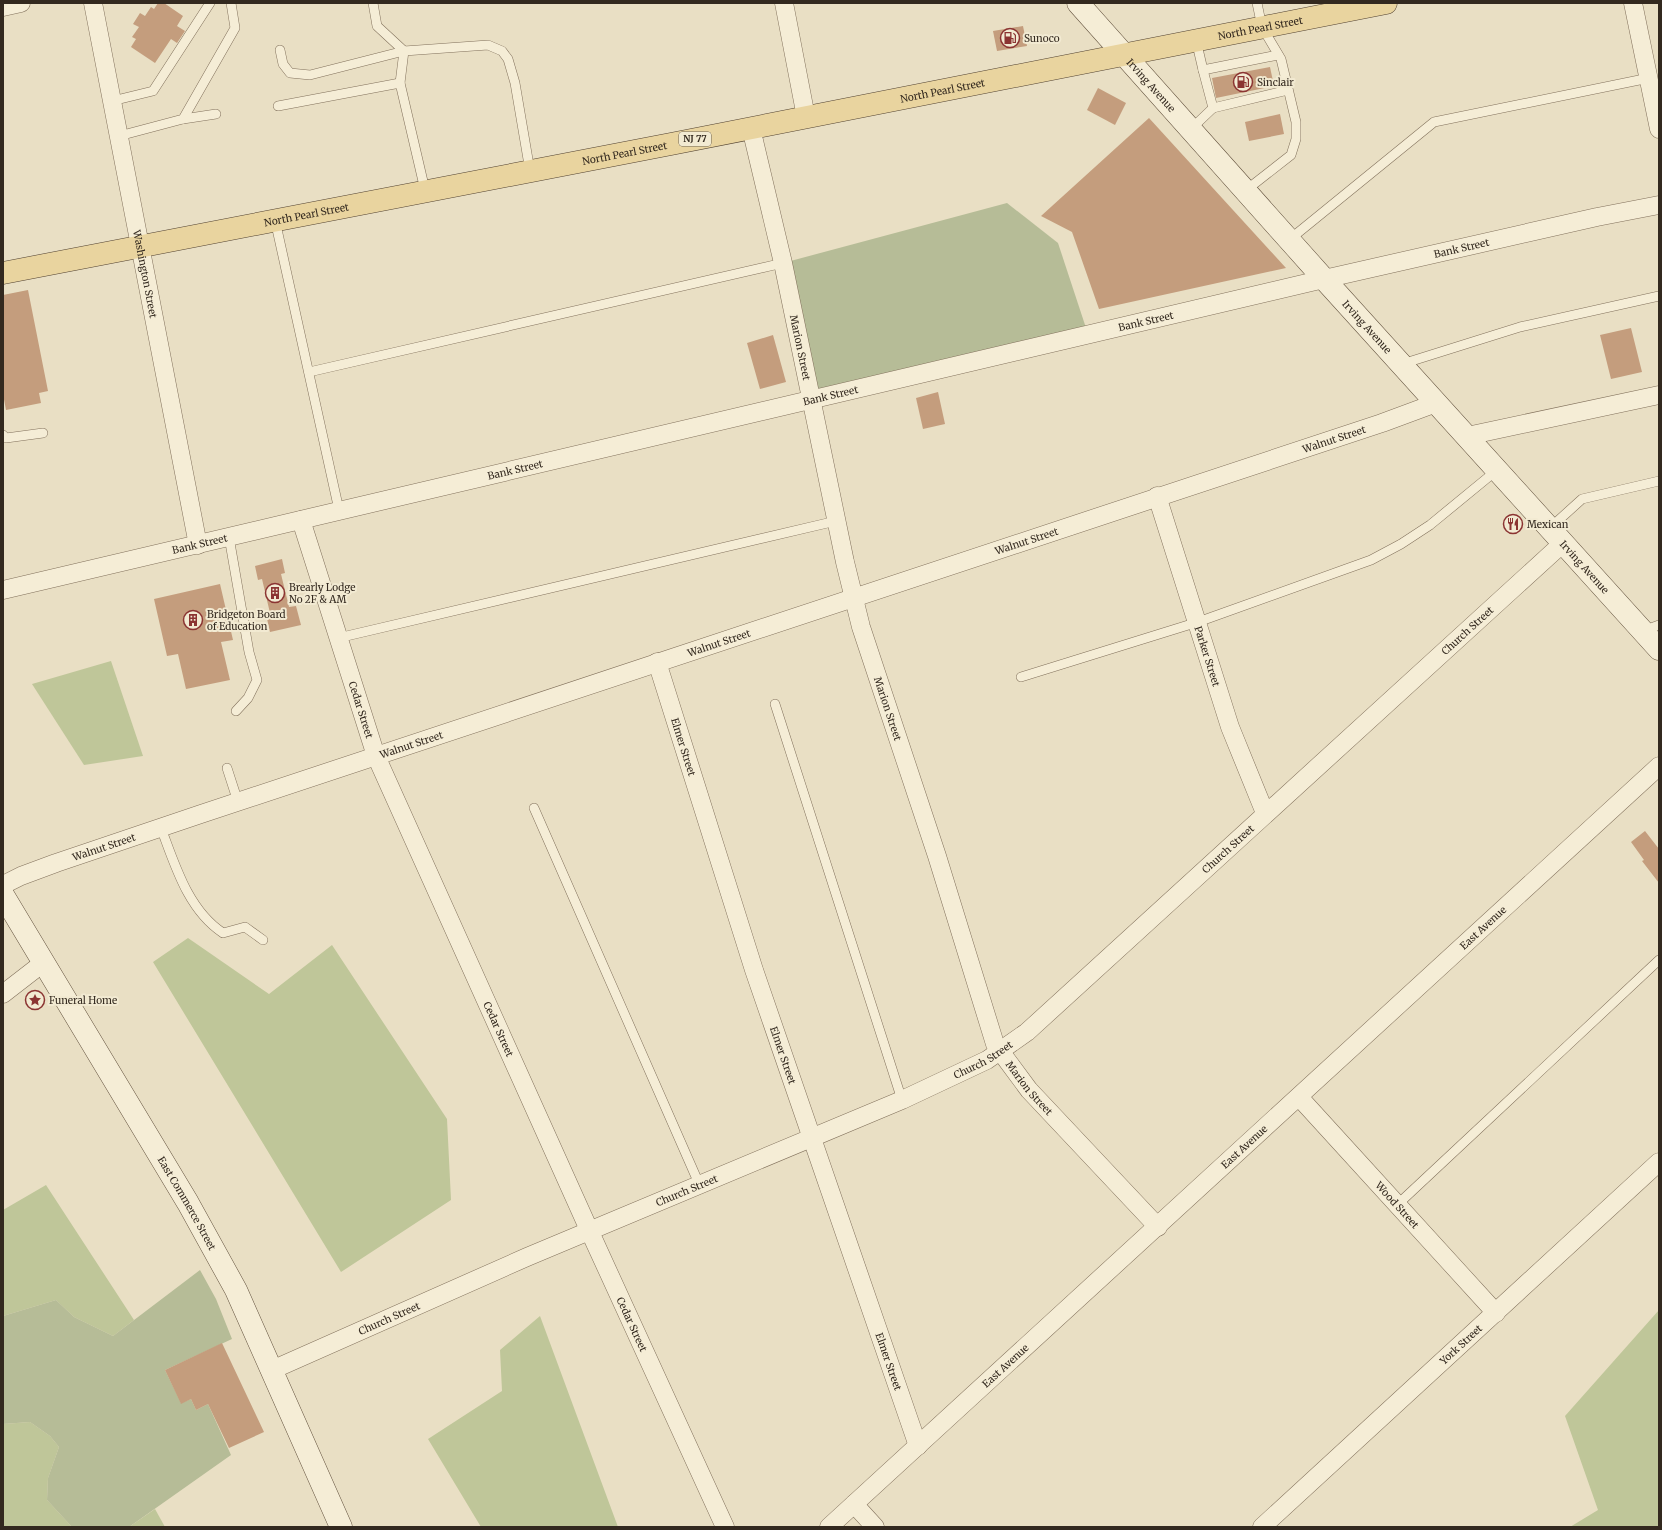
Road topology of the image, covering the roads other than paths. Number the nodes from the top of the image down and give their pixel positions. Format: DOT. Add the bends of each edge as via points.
graph roads {
  1 [pos="21,3"];
  2 [pos="93,3"];
  3 [pos="210,3"];
  4 [pos="231,3"];
  5 [pos="373,3"];
  6 [pos="784,3"];
  7 [pos="1078,3"];
  8 [pos="1257,3"];
  9 [pos="1386,3"];
  10 [pos="1633,3"];
  11 [pos="3,7"];
  12 [pos="1262,27"];
  13 [pos="1196,40"];
  14 [pos="280,50"];
  15 [pos="404,51"];
  16 [pos="1124,54"];
  17 [pos="1278,55"];
  18 [pos="1203,70"];
  19 [pos="1652,75"];
  20 [pos="400,83"];
  21 [pos="1288,90"];
  22 [pos="112,101"];
  23 [pos="278,106"];
  24 [pos="1213,108"];
  25 [pos="216,114"];
  26 [pos="806,117"];
  27 [pos="183,119"];
  28 [pos="751,128"];
  29 [pos="1191,129"];
  30 [pos="1659,129"];
  31 [pos="119,136"];
  32 [pos="530,171"];
  33 [pos="425,190"];
  34 [pos="1245,191"];
  35 [pos="1659,205"];
  36 [pos="275,220"];
  37 [pos="1289,240"];
  38 [pos="140,246"];
  39 [pos="783,263"];
  40 [pos="3,273"];
  41 [pos="1324,279"];
  42 [pos="1659,296"];
  43 [pos="1400,364"];
  44 [pos="309,372"];
  45 [pos="1659,395"];
  46 [pos="811,399"];
  47 [pos="1436,403"];
  48 [pos="43,433"];
  49 [pos="3,436"];
  50 [pos="1467,436"];
  51 [pos="1498,470"];
  52 [pos="1659,481"];
  53 [pos="1157,496"];
  54 [pos="339,510"];
  55 [pos="301,520"];
  56 [pos="836,521"];
  57 [pos="1556,536"];
  58 [pos="229,537"];
  59 [pos="198,546"];
  60 [pos="3,590"];
  61 [pos="854,597"];
  62 [pos="1198,622"];
  63 [pos="1651,628"];
  64 [pos="338,638"];
  65 [pos="1659,649"];
  66 [pos="658,662"];
  67 [pos="1021,676"];
  68 [pos="775,704"];
  69 [pos="236,711"];
  70 [pos="376,756"];
  71 [pos="1659,766"];
  72 [pos="227,768"];
  73 [pos="238,802"];
  74 [pos="534,808"];
  75 [pos="1265,813"];
  76 [pos="161,828"];
  77 [pos="3,885"];
  78 [pos="3,895"];
  79 [pos="262,940"];
  80 [pos="1659,960"];
  81 [pos="43,963"];
  82 [pos="3,994"];
  83 [pos="1000,1052"];
  84 [pos="1299,1097"];
  85 [pos="902,1100"];
  86 [pos="812,1139"];
  87 [pos="1659,1162"];
  88 [pos="700,1186"];
  89 [pos="1397,1205"];
  90 [pos="1158,1227"];
  91 [pos="590,1232"];
  92 [pos="1496,1312"];
  93 [pos="272,1370"];
  94 [pos="918,1446"];
  95 [pos="854,1504"];
  96 [pos="341,1527"];
  97 [pos="725,1527"];
  98 [pos="829,1527"];
  99 [pos="876,1527"];
  100 [pos="1262,1527"];
  1 -- 11 [label="street"];
  2 -- 22 [label="street, Washington Street"];
  3 -- 22 [label="lane" via="153,91"];
  4 -- 27 [label="lane" via="235,28"];
  5 -- 15 [label="lane" via="377,26"];
  6 -- 26 [label="street"];
  7 -- 16 [label="main road, Irving Avenue"];
  8 -- 12 [label="lane"];
  9 -- 12 [label="main road, North Pearl Street / NJ 77"];
  10 -- 19 [label="street"];
  12 -- 13 [label="main road, North Pearl Street / NJ 77"];
  12 -- 17 [label="lane"];
  13 -- 16 [label="main road, North Pearl Street / NJ 77"];
  13 -- 18 [label="lane"];
  14 -- 15 [label="lane" via="283,64 290,73 310,75"];
  15 -- 20 [label="lane"];
  15 -- 32 [label="lane" via="488,45 502,51 508,59 515,83"];
  16 -- 26 [label="main road, North Pearl Street / NJ 77"];
  16 -- 29 [label="main road, Irving Avenue"];
  17 -- 18 [label="lane"];
  17 -- 21 [label="lane"];
  18 -- 24 [label="lane"];
  19 -- 30 [label="street"];
  19 -- 37 [label="lane" via="1434,122"];
  20 -- 23 [label="lane"];
  20 -- 33 [label="lane"];
  21 -- 24 [label="lane"];
  21 -- 34 [label="lane" via="1296,122 1296,139 1291,155"];
  22 -- 31 [label="street, Washington Street"];
  24 -- 29 [label="lane"];
  25 -- 27 [label="lane"];
  26 -- 28 [label="main road, North Pearl Street / NJ 77"];
  27 -- 31 [label="lane"];
  28 -- 32 [label="main road, North Pearl Street / NJ 77"];
  28 -- 39 [label="street, Marion Street"];
  29 -- 34 [label="main road, Irving Avenue"];
  31 -- 38 [label="street, Washington Street"];
  32 -- 33 [label="main road, North Pearl Street / NJ 77"];
  33 -- 36 [label="main road, North Pearl Street / NJ 77"];
  34 -- 37 [label="main road, Irving Avenue"];
  35 -- 41 [label="street, Bank Street"];
  36 -- 38 [label="main road, North Pearl Street / NJ 77"];
  36 -- 44 [label="lane"];
  37 -- 41 [label="main road, Irving Avenue"];
  38 -- 40 [label="main road, North Pearl Street / NJ 77"];
  38 -- 59 [label="street, Washington Street"];
  39 -- 44 [label="lane"];
  39 -- 46 [label="street, Marion Street"];
  41 -- 43 [label="main road, Irving Avenue"];
  41 -- 46 [label="street, Bank Street"];
  42 -- 43 [label="lane" via="1520,327"];
  43 -- 47 [label="main road, Irving Avenue"];
  44 -- 54 [label="lane"];
  45 -- 50 [label="street"];
  46 -- 54 [label="street, Bank Street"];
  46 -- 56 [label="street, Marion Street"];
  47 -- 50 [label="main road, Irving Avenue"];
  47 -- 53 [label="street, Walnut Street"];
  48 -- 49 [label="lane" via="6,438"];
  50 -- 51 [label="main road, Irving Avenue"];
  51 -- 57 [label="main road, Irving Avenue"];
  51 -- 62 [label="lane" via="1430,525 1371,560"];
  52 -- 57 [label="lane" via="1582,499"];
  53 -- 61 [label="street, Walnut Street"];
  53 -- 62 [label="street, Parker Street"];
  54 -- 55 [label="street, Bank Street"];
  55 -- 58 [label="street, Bank Street"];
  55 -- 64 [label="street, Cedar Street"];
  56 -- 61 [label="street, Marion Street"];
  56 -- 64 [label="lane"];
  57 -- 63 [label="main road, Irving Avenue"];
  57 -- 75 [label="street, Church Street"];
  58 -- 59 [label="street, Bank Street"];
  58 -- 69 [label="lane" via="249,652 257,680 248,698"];
  59 -- 60 [label="street, Bank Street"];
  61 -- 66 [label="street, Walnut Street"];
  61 -- 83 [label="street, Marion Street" via="861,627 937,856 995,1044"];
  62 -- 67 [label="lane"];
  62 -- 75 [label="street, Parker Street" via="1230,727"];
  63 -- 65 [label="main road, Irving Avenue"];
  64 -- 70 [label="street, Cedar Street"];
  66 -- 70 [label="street, Walnut Street"];
  66 -- 86 [label="street, Elmer Street" via="754,970"];
  68 -- 85 [label="lane"];
  70 -- 73 [label="street, Walnut Street"];
  70 -- 91 [label="street, Cedar Street"];
  71 -- 84 [label="street, East Avenue"];
  72 -- 73 [label="lane"];
  73 -- 76 [label="street, Walnut Street"];
  74 -- 88 [label="lane"];
  75 -- 83 [label="street, Church Street" via="1027,1032"];
  76 -- 77 [label="street, Walnut Street" via="42,868"];
  76 -- 79 [label="lane" via="184,887 210,924 223,933 245,927"];
  78 -- 81 [label="main road, East Commerce Street"];
  80 -- 89 [label="lane"];
  81 -- 82 [label="street"];
  81 -- 93 [label="main road, East Commerce Street" via="192,1209 236,1290"];
  83 -- 85 [label="street, Church Street" via="948,1080"];
  83 -- 90 [label="street, Marion Street" via="1030,1090"];
  84 -- 89 [label="street, Wood Street"];
  84 -- 90 [label="street, East Avenue"];
  85 -- 86 [label="street, Church Street"];
  86 -- 88 [label="street, Church Street"];
  86 -- 94 [label="street, Elmer Street"];
  87 -- 92 [label="street, York Street"];
  88 -- 91 [label="street, Church Street"];
  89 -- 92 [label="street, Wood Street"];
  90 -- 94 [label="street, East Avenue"];
  91 -- 93 [label="street, Church Street" via="527,1257"];
  91 -- 97 [label="street, Cedar Street"];
  92 -- 100 [label="street, York Street"];
  93 -- 96 [label="main road, East Commerce Street"];
  94 -- 95 [label="street, East Avenue"];
  95 -- 98 [label="street, East Avenue"];
  95 -- 99 [label="street"];
}
